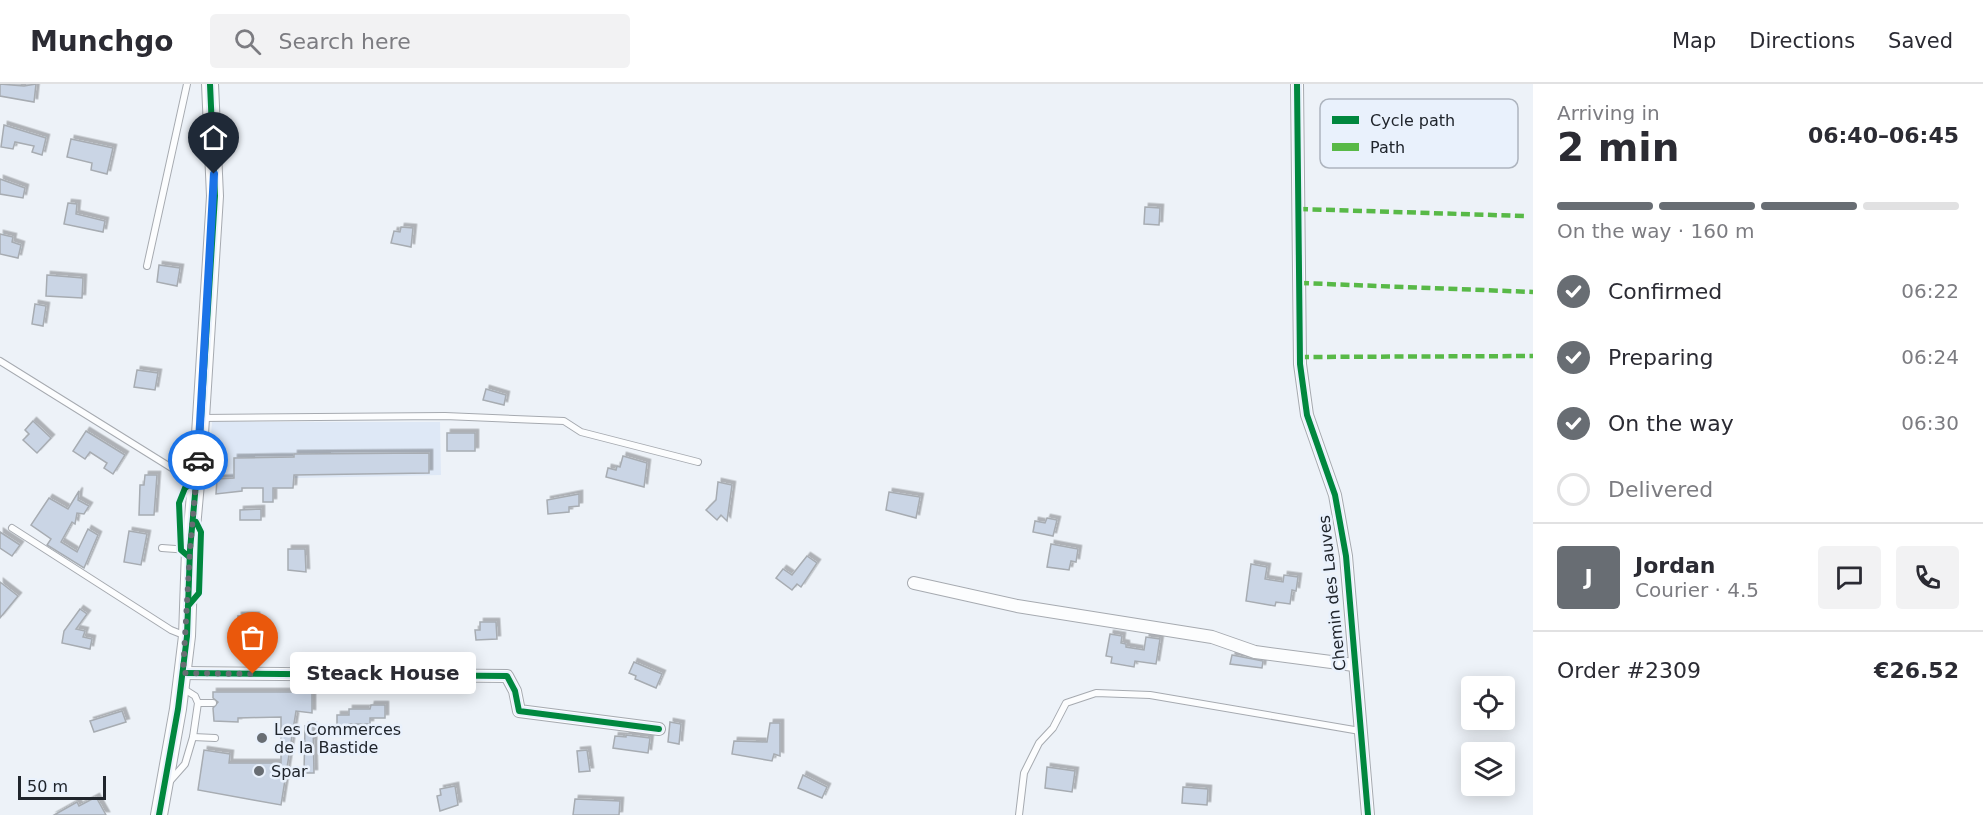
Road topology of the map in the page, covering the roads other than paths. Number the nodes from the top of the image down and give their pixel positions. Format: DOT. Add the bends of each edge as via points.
graph roads {
  1 [pos="187,84"];
  2 [pos="210,84"];
  3 [pos="1297,84"];
  4 [pos="147,266"];
  5 [pos="0,361"];
  6 [pos="201,418"];
  7 [pos="698,462"];
  8 [pos="197,476"];
  9 [pos="12,528"];
  10 [pos="162,548"];
  11 [pos="190,550"];
  12 [pos="914,583"];
  13 [pos="187,636"];
  14 [pos="1354,665"];
  15 [pos="182,680"];
  16 [pos="198,702"];
  17 [pos="213,703"];
  18 [pos="659,729"];
  19 [pos="1360,731"];
  20 [pos="193,737"];
  21 [pos="215,738"];
  22 [pos="164,784"];
  23 [pos="159,815"];
  24 [pos="1019,815"];
  25 [pos="1368,815"];
  1 -- 4 [label="lane"];
  2 -- 6 [label="street" via="215,196"];
  3 -- 14 [label="street, Chemin des Lauves" via="1300,364 1306,415 1335,495 1341,524"];
  5 -- 8 [label="lane" via="183,475"];
  6 -- 7 [label="lane" via="445,416 564,421 581,432"];
  6 -- 8 [label="street"];
  8 -- 11 [label="street"];
  9 -- 13 [label="lane" via="171,630"];
  10 -- 11 [label="lane"];
  11 -- 13 [label="street"];
  12 -- 14 [label="street" via="1017,606 1212,638 1255,652"];
  13 -- 15 [label="street"];
  14 -- 19 [label="street, Chemin des Lauves"];
  15 -- 16 [label="lane"];
  15 -- 18 [label="street" via="507,676 519,711"];
  15 -- 22 [label="street"];
  16 -- 17 [label="lane"];
  16 -- 20 [label="lane"];
  19 -- 24 [label="lane" via="1150,695 1096,693 1066,702 1040,743 1024,773"];
  19 -- 25 [label="street, Chemin des Lauves"];
  20 -- 21 [label="lane"];
  20 -- 22 [label="lane" via="185,764"];
  22 -- 23 [label="street"];
}
